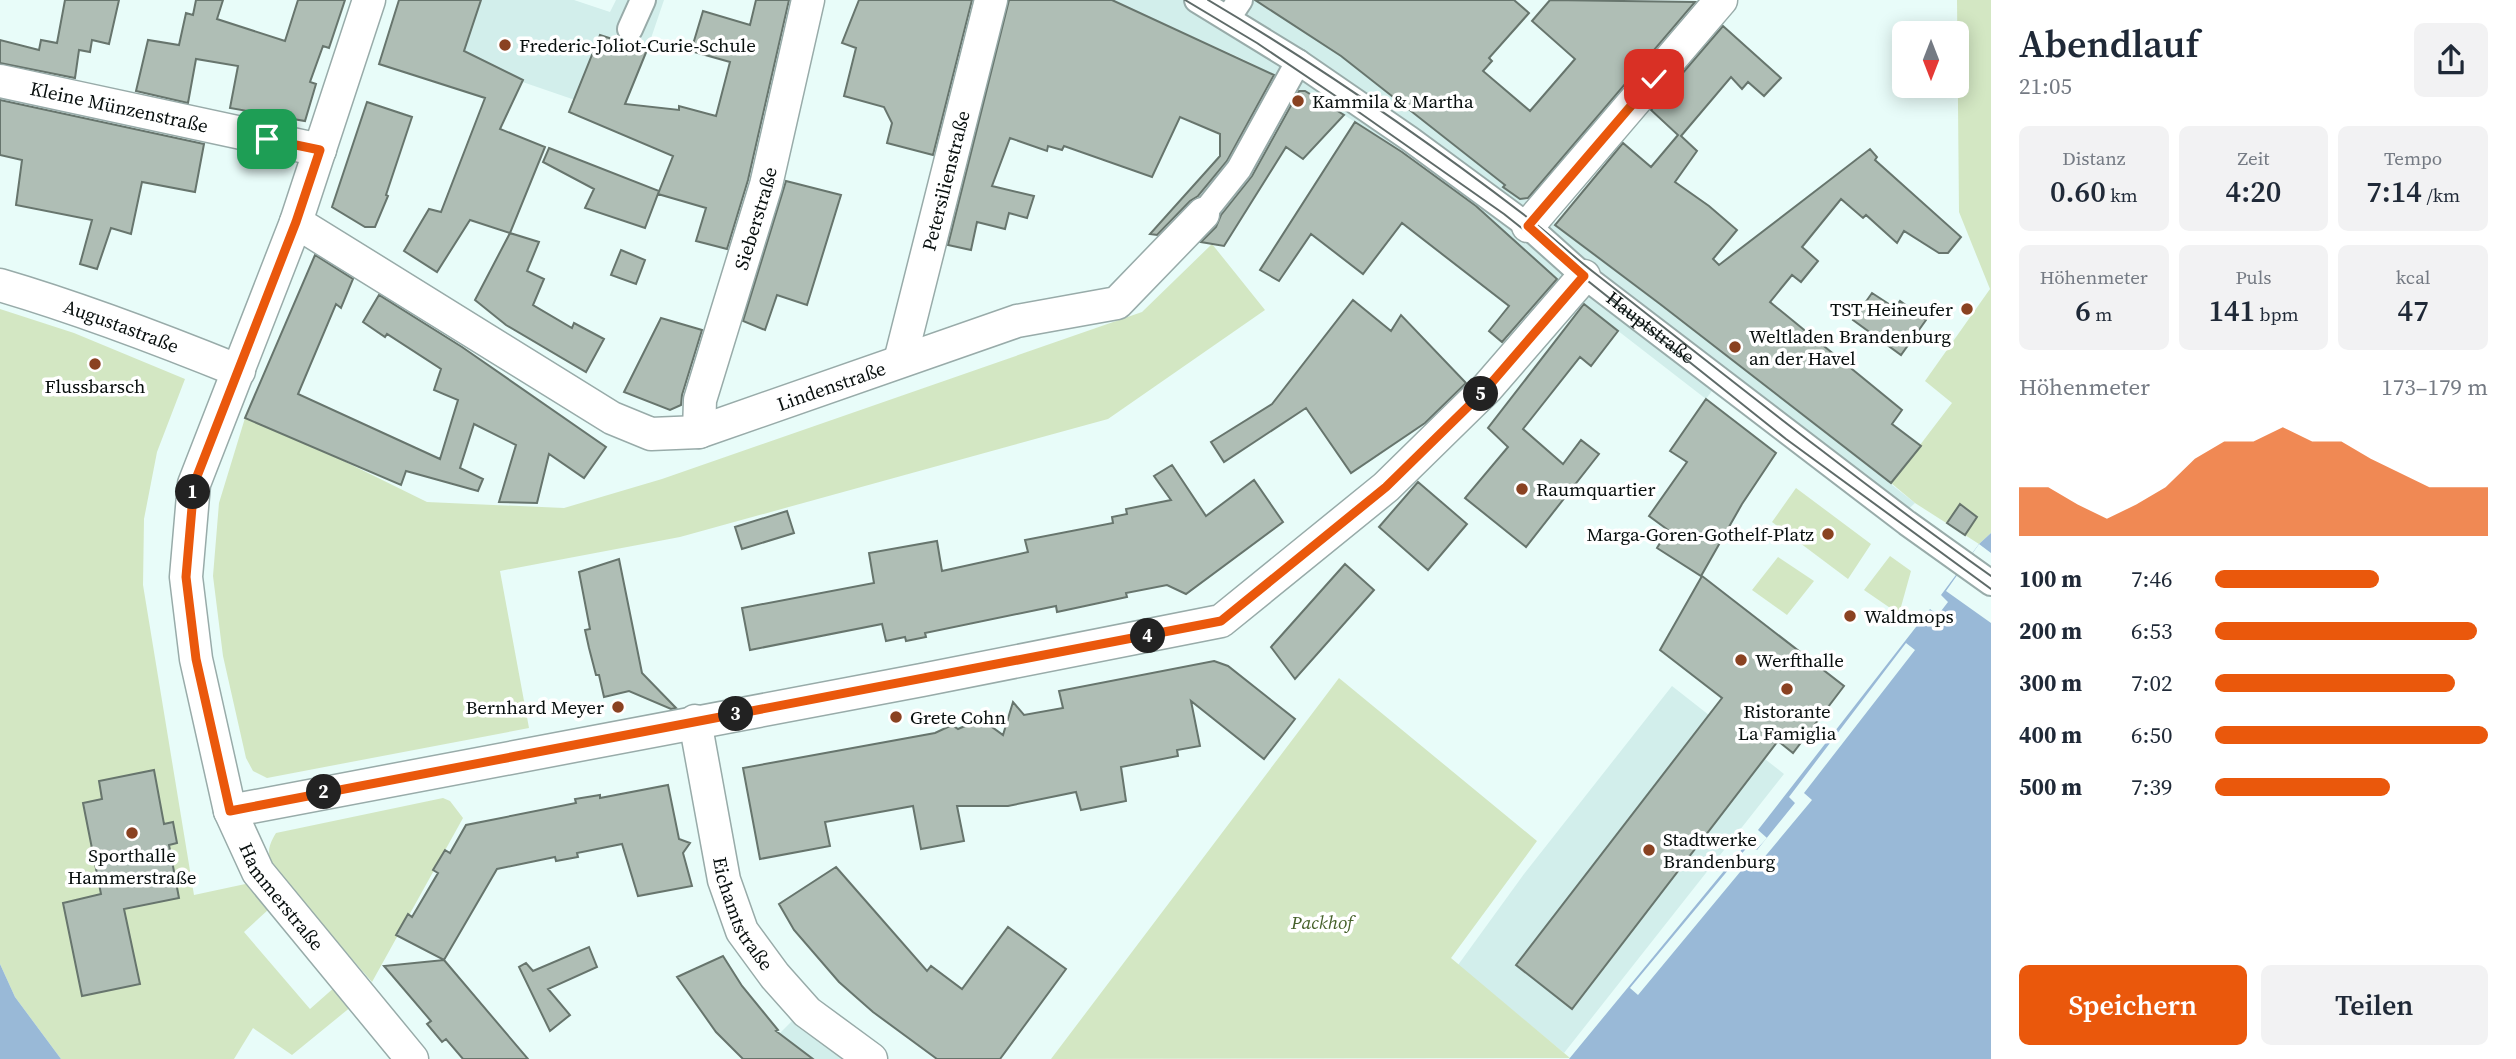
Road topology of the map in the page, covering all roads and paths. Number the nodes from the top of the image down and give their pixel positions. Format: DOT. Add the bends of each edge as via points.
graph roads {
  1 [pos="369,0"];
  2 [pos="643,0"];
  3 [pos="807,0"];
  4 [pos="991,0"];
  5 [pos="1197,0"];
  6 [pos="1721,0"];
  7 [pos="1234,9"];
  8 [pos="629,29"];
  9 [pos="1298,62"];
  10 [pos="0,82"];
  11 [pos="320,150"];
  12 [pos="1203,214"];
  13 [pos="296,222"];
  14 [pos="1528,226"];
  15 [pos="1584,276"];
  16 [pos="0,285"];
  17 [pos="900,360"];
  18 [pos="239,371"];
  19 [pos="699,432"];
  20 [pos="1991,583"];
  21 [pos="695,721"];
  22 [pos="230,811"];
  23 [pos="412,1059"];
  24 [pos="871,1059"];
  1 -- 11 [label="street, Hammerstraße"];
  2 -- 8 [label="street"];
  3 -- 19 [label="street, Sieberstraße" via="766,185 700,400"];
  4 -- 17 [label="street, Petersilienstraße"];
  5 -- 7 [label="street, Hauptstraße"];
  6 -- 14 [label="street"];
  7 -- 9 [label="street, Hauptstraße"];
  9 -- 12 [label="street, Lindenstraße" via="1239,169"];
  9 -- 14 [label="street, Hauptstraße"];
  10 -- 11 [label="street, Kleine Münzenstraße"];
  11 -- 13 [label="street, Hammerstraße"];
  12 -- 17 [label="street, Lindenstraße" via="1117,303 1017,321"];
  13 -- 18 [label="street, Hammerstraße"];
  13 -- 19 [label="street, Lindenstraße" via="612,418 651,434"];
  14 -- 15 [label="street, Hauptstraße"];
  15 -- 20 [label="street, Hauptstraße"];
  15 -- 21 [label="street" via="1487,388 1386,487 1221,621"];
  16 -- 18 [label="street, Augustastraße" via="155,337"];
  17 -- 19 [label="street, Lindenstraße"];
  18 -- 22 [label="street, Hammerstraße" via="194,484 186,577 196,659"];
  21 -- 22 [label="street"];
  21 -- 24 [label="street, Eichamtstraße" via="724,880 742,931 807,1012"];
  22 -- 23 [label="street, Hammerstraße" via="258,872"];
}
